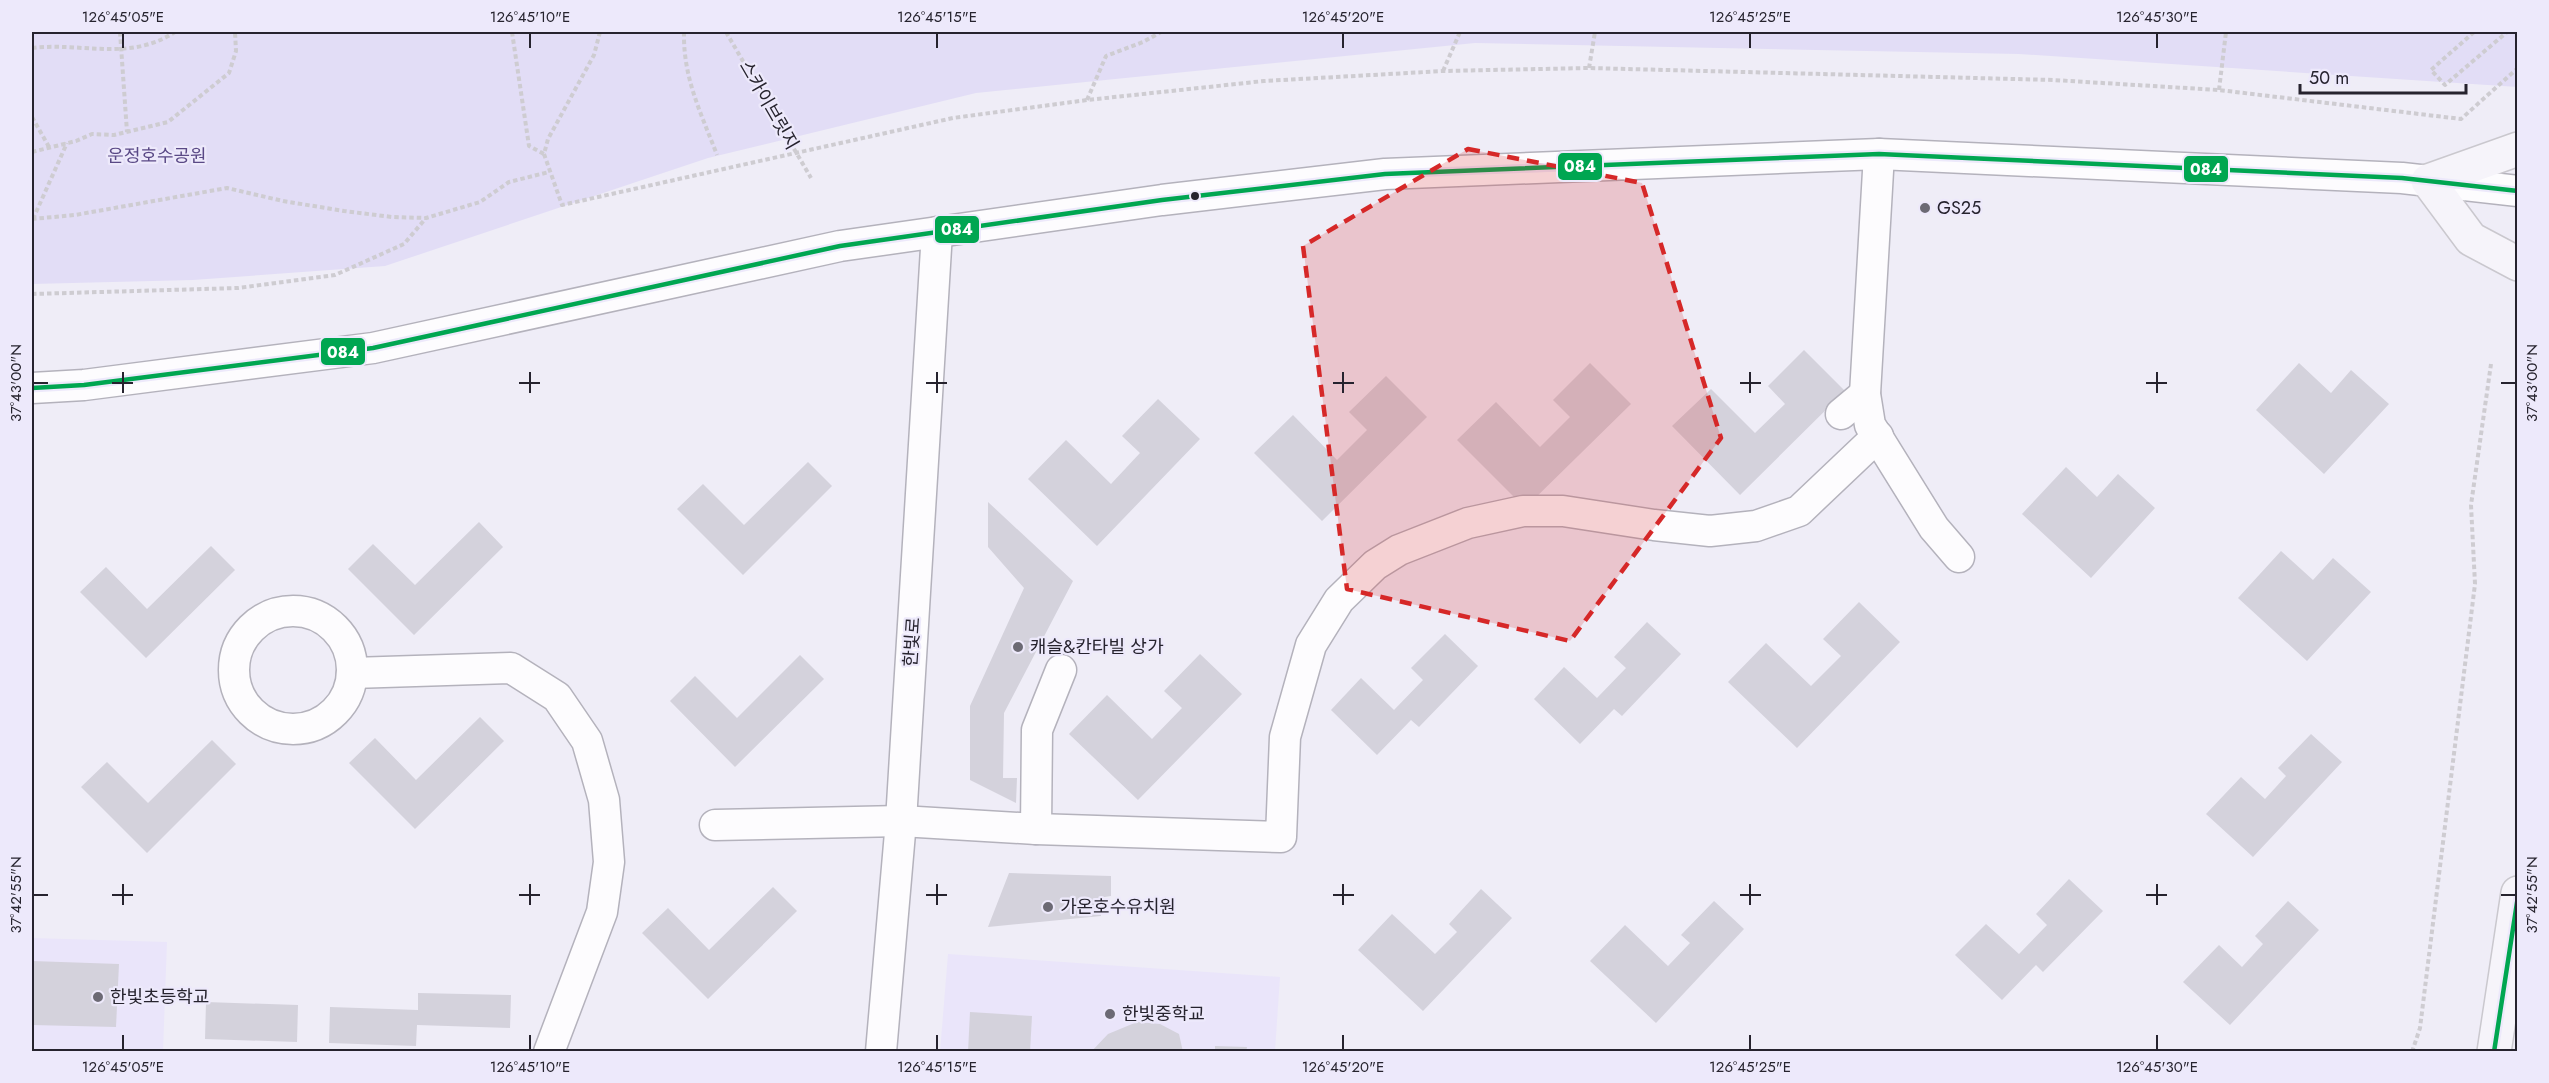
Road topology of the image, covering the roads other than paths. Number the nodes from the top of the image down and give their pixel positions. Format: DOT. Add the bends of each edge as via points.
graph roads {
  1 [pos="2517,149"];
  2 [pos="1879,154"];
  3 [pos="2428,181"];
  4 [pos="2517,191"];
  5 [pos="937,232"];
  6 [pos="2517,264"];
  7 [pos="32,388"];
  8 [pos="1864,394"];
  9 [pos="1841,414"];
  10 [pos="1878,436"];
  11 [pos="1959,557"];
  12 [pos="1061,670"];
  13 [pos="352,673"];
  14 [pos="901,821"];
  15 [pos="715,825"];
  16 [pos="1036,830"];
  17 [pos="1134,854"];
  18 [pos="2517,893"];
  19 [pos="549,1052"];
  20 [pos="881,1052"];
  21 [pos="2494,1052"];
  1 -- 3 [label="main road"];
  2 -- 3 [label="street"];
  2 -- 5 [label="street" via="1385,174"];
  2 -- 8 [label="street"];
  3 -- 4 [label="street"];
  3 -- 6 [label="main road" via="2471,239"];
  5 -- 7 [label="street" via="840,246 373,348 84,385"];
  5 -- 14 [label="street, 한빛로"];
  8 -- 9 [label="street"];
  8 -- 10 [label="street" via="1870,425"];
  10 -- 11 [label="street" via="1934,528"];
  10 -- 16 [label="street" via="1799,511 1756,526 1710,531 1563,511 1523,511 1468,523 1383,560 1339,600 1311,645 1285,737 1281,837"];
  12 -- 16 [label="street" via="1036,730"];
  13 -- 19 [label="street" via="511,668 557,697 587,741 604,800 607,872 602,912"];
  14 -- 15 [label="street"];
  14 -- 16 [label="street"];
  14 -- 20 [label="street, 한빛로"];
  16 -- 17 [label="street"];
  18 -- 21 [label="main road"];
}
